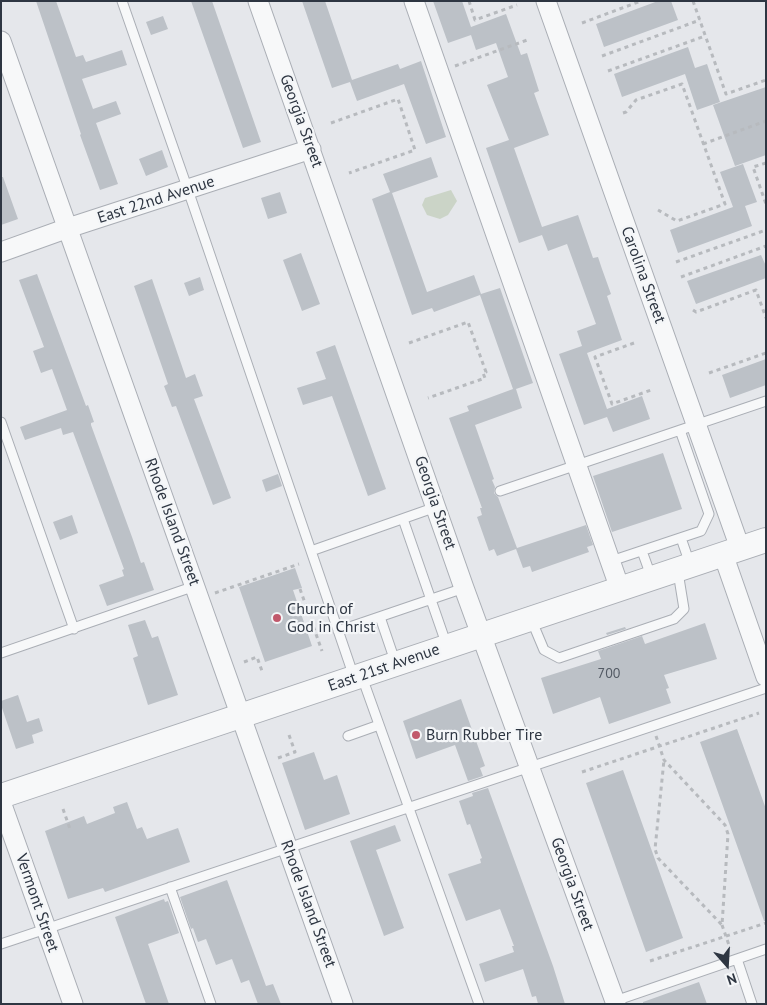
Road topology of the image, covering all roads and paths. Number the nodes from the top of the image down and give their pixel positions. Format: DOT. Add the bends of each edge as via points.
graph roads {
  1 [pos="122,1"];
  2 [pos="258,1"];
  3 [pos="414,1"];
  4 [pos="469,1"];
  5 [pos="546,1"];
  6 [pos="641,1"];
  7 [pos="693,1"];
  8 [pos="517,5"];
  9 [pos="700,20"];
  10 [pos="582,22"];
  11 [pos="705,36"];
  12 [pos="530,39"];
  13 [pos="1,41"];
  14 [pos="602,56"];
  15 [pos="608,71"];
  16 [pos="438,72"];
  17 [pos="766,80"];
  18 [pos="623,113"];
  19 [pos="766,121"];
  20 [pos="331,123"];
  21 [pos="703,144"];
  22 [pos="311,149"];
  23 [pos="766,163"];
  24 [pos="349,173"];
  25 [pos="188,190"];
  26 [pos="766,204"];
  27 [pos="658,210"];
  28 [pos="68,228"];
  29 [pos="766,230"];
  30 [pos="766,246"];
  31 [pos="1,252"];
  32 [pos="676,262"];
  33 [pos="681,277"];
  34 [pos="693,310"];
  35 [pos="766,318"];
  36 [pos="409,343"];
  37 [pos="634,343"];
  38 [pos="766,353"];
  39 [pos="709,373"];
  40 [pos="651,390"];
  41 [pos="428,398"];
  42 [pos="766,401"];
  43 [pos="1,422"];
  44 [pos="688,427"];
  45 [pos="577,465"];
  46 [pos="500,491"];
  47 [pos="715,503"];
  48 [pos="436,507"];
  49 [pos="403,519"];
  50 [pos="681,538"];
  51 [pos="766,540"];
  52 [pos="642,550"];
  53 [pos="311,551"];
  54 [pos="732,551"];
  55 [pos="611,561"];
  56 [pos="299,564"];
  57 [pos="684,567"];
  58 [pos="651,578"];
  59 [pos="464,588"];
  60 [pos="620,588"];
  61 [pos="300,589"];
  62 [pos="197,592"];
  63 [pos="431,599"];
  64 [pos="380,617"];
  65 [pos="531,618"];
  66 [pos="74,629"];
  67 [pos="338,631"];
  68 [pos="482,635"];
  69 [pos="447,647"];
  70 [pos="322,651"];
  71 [pos="1,653"];
  72 [pos="244,662"];
  73 [pos="396,664"];
  74 [pos="262,671"];
  75 [pos="766,676"];
  76 [pos="358,677"];
  77 [pos="766,688"];
  78 [pos="759,713"];
  79 [pos="241,716"];
  80 [pos="379,725"];
  81 [pos="289,734"];
  82 [pos="348,736"];
  83 [pos="659,745"];
  84 [pos="278,758"];
  85 [pos="664,760"];
  86 [pos="530,767"];
  87 [pos="582,772"];
  88 [pos="1,796"];
  89 [pos="1,802"];
  90 [pos="408,808"];
  91 [pos="63,809"];
  92 [pos="70,830"];
  93 [pos="288,848"];
  94 [pos="170,887"];
  95 [pos="766,922"];
  96 [pos="722,925"];
  97 [pos="46,929"];
  98 [pos="726,937"];
  99 [pos="1,944"];
  100 [pos="766,949"];
  101 [pos="737,960"];
  102 [pos="650,961"];
  103 [pos="616,1002"];
  104 [pos="73,1004"];
  105 [pos="212,1004"];
  106 [pos="343,1004"];
  107 [pos="478,1004"];
  108 [pos="752,1004"];
  1 -- 25 [label="lane"];
  2 -- 22 [label="street, Georgia Street"];
  3 -- 16 [label="street"];
  4 -- 8 [label="path" via="476,20"];
  5 -- 44 [label="street, Carolina Street"];
  6 -- 10 [label="path"];
  7 -- 9 [label="path"];
  9 -- 11 [label="path"];
  9 -- 14 [label="path"];
  11 -- 15 [label="path"];
  11 -- 17 [label="path" via="726,94"];
  12 -- 16 [label="path"];
  13 -- 28 [label="street, Rhode Island Street"];
  16 -- 45 [label="street"];
  18 -- 21 [label="path" via="636,100 682,84"];
  19 -- 21 [label="path"];
  20 -- 24 [label="path" via="398,99 415,150"];
  21 -- 27 [label="path" via="725,204 678,221"];
  22 -- 25 [label="street, East 22nd Avenue"];
  22 -- 48 [label="street, Georgia Street"];
  23 -- 26 [label="path" via="753,167"];
  25 -- 28 [label="street, East 22nd Avenue"];
  25 -- 53 [label="lane"];
  28 -- 31 [label="street, East 22nd Avenue"];
  28 -- 62 [label="street, Rhode Island Street"];
  29 -- 32 [label="path"];
  30 -- 33 [label="path"];
  34 -- 35 [label="path" via="696,312 756,290"];
  36 -- 41 [label="path" via="468,322 486,372 483,373 485,378"];
  37 -- 40 [label="path" via="595,357 612,404"];
  38 -- 39 [label="path"];
  42 -- 44 [label="lane"];
  43 -- 66 [label="lane"];
  44 -- 45 [label="lane"];
  44 -- 47 [label="street, Carolina Street"];
  45 -- 46 [label="lane"];
  45 -- 55 [label="street"];
  47 -- 50 [label="lane" via="701,531"];
  47 -- 54 [label="street, Carolina Street"];
  48 -- 49 [label="lane"];
  48 -- 59 [label="street, Georgia Street"];
  49 -- 53 [label="lane"];
  49 -- 63 [label="lane"];
  50 -- 52 [label="lane"];
  50 -- 57 [label="lane"];
  51 -- 54 [label="street, East 21st Avenue"];
  52 -- 55 [label="lane"];
  52 -- 58 [label="lane"];
  53 -- 67 [label="lane"];
  54 -- 57 [label="street, East 21st Avenue"];
  54 -- 75 [label="street, Carolina Street"];
  55 -- 60 [label="street"];
  56 -- 62 [label="path"];
  57 -- 58 [label="street, East 21st Avenue"];
  57 -- 65 [label="lane" via="684,608 674,620 623,638 559,658 544,650"];
  58 -- 60 [label="street, East 21st Avenue"];
  59 -- 63 [label="lane"];
  59 -- 68 [label="street, Georgia Street"];
  60 -- 65 [label="street, East 21st Avenue"];
  61 -- 70 [label="path"];
  62 -- 66 [label="lane"];
  62 -- 79 [label="street, Rhode Island Street"];
  63 -- 64 [label="lane"];
  63 -- 69 [label="lane"];
  64 -- 67 [label="lane"];
  64 -- 73 [label="lane"];
  65 -- 68 [label="street, East 21st Avenue"];
  66 -- 71 [label="lane"];
  67 -- 76 [label="lane"];
  68 -- 69 [label="street, East 21st Avenue"];
  68 -- 86 [label="street, Georgia Street"];
  69 -- 73 [label="street, East 21st Avenue"];
  72 -- 74 [label="path" via="258,657"];
  73 -- 76 [label="street, East 21st Avenue"];
  76 -- 79 [label="street, East 21st Avenue"];
  76 -- 80 [label="lane"];
  77 -- 86 [label="lane"];
  78 -- 83 [label="path"];
  79 -- 88 [label="street, East 21st Avenue"];
  79 -- 93 [label="street, Rhode Island Street"];
  80 -- 82 [label="lane"];
  80 -- 90 [label="lane"];
  81 -- 84 [label="path" via="295,752"];
  83 -- 85 [label="path"];
  83 -- 87 [label="path"];
  85 -- 96 [label="path" via="725,825 728,834"];
  85 -- 96 [label="path" via="656,849 658,858"];
  86 -- 90 [label="lane"];
  86 -- 103 [label="street, Georgia Street"];
  89 -- 97 [label="street, Vermont Street"];
  90 -- 93 [label="lane"];
  90 -- 107 [label="lane"];
  91 -- 92 [label="path"];
  93 -- 94 [label="lane"];
  93 -- 106 [label="street, Rhode Island Street"];
  94 -- 97 [label="lane"];
  94 -- 105 [label="lane"];
  95 -- 98 [label="path"];
  96 -- 98 [label="path"];
  97 -- 99 [label="lane"];
  97 -- 104 [label="street, Vermont Street"];
  98 -- 102 [label="path"];
  100 -- 101 [label="lane"];
  101 -- 103 [label="lane"];
  101 -- 108 [label="lane"];
}
